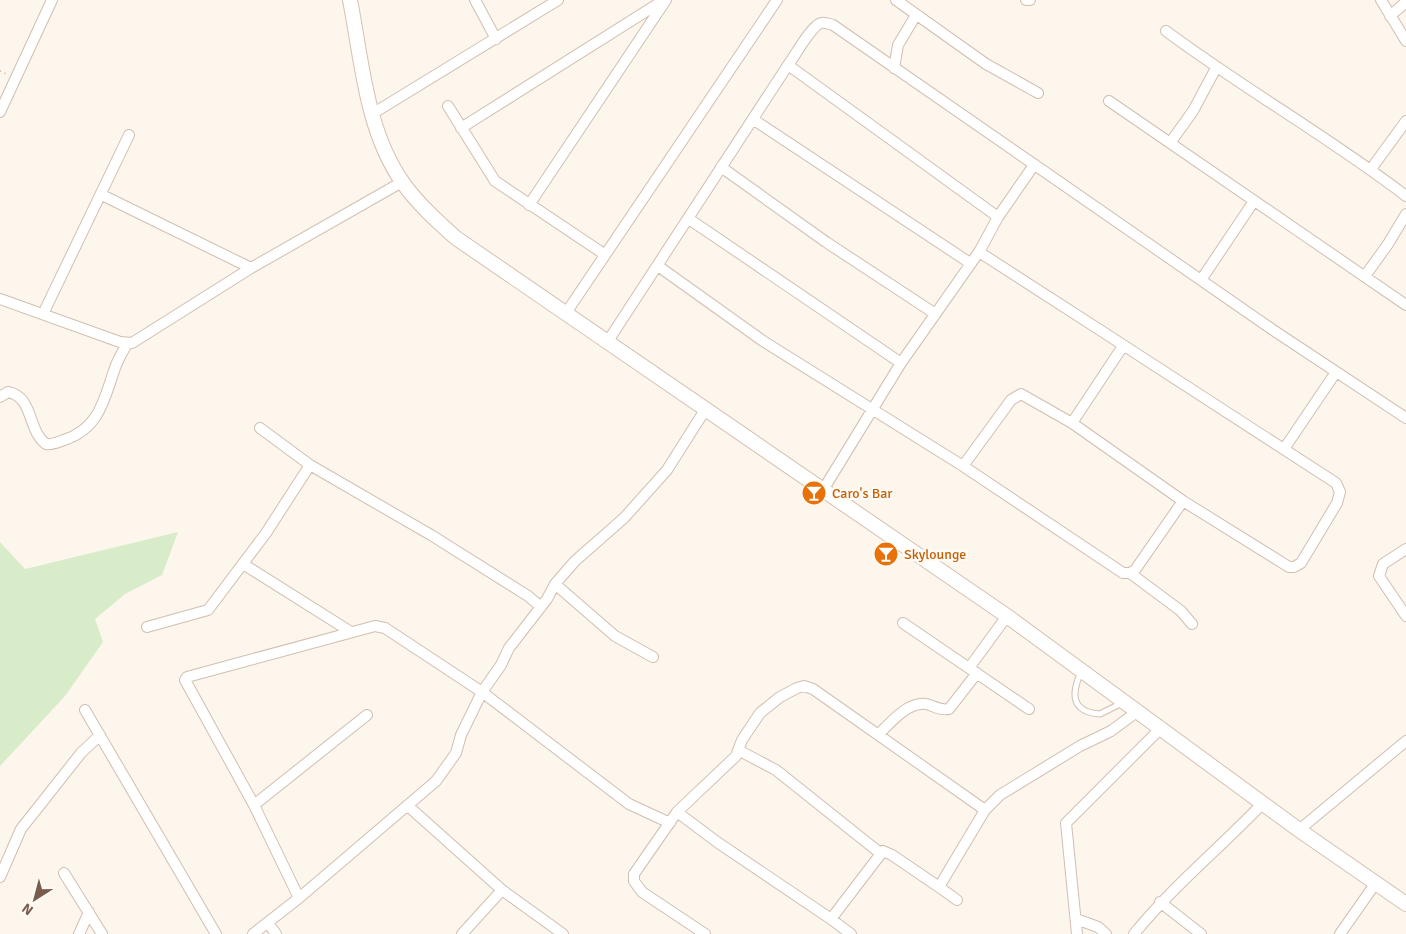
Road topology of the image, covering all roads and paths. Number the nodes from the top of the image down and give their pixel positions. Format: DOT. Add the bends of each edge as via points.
graph roads {
  1 [pos="52,0"];
  2 [pos="350,0"];
  3 [pos="475,0"];
  4 [pos="558,0"];
  5 [pos="665,0"];
  6 [pos="777,0"];
  7 [pos="896,0"];
  8 [pos="1381,0"];
  9 [pos="1406,2"];
  10 [pos="916,15"];
  11 [pos="1390,16"];
  12 [pos="1166,31"];
  13 [pos="496,39"];
  14 [pos="1406,41"];
  15 [pos="788,65"];
  16 [pos="894,68"];
  17 [pos="1216,68"];
  18 [pos="1038,93"];
  19 [pos="1108,101"];
  20 [pos="448,106"];
  21 [pos="0,112"];
  22 [pos="372,114"];
  23 [pos="754,120"];
  24 [pos="1406,121"];
  25 [pos="462,128"];
  26 [pos="129,135"];
  27 [pos="1170,143"];
  28 [pos="1034,165"];
  29 [pos="721,167"];
  30 [pos="1371,169"];
  31 [pos="402,182"];
  32 [pos="102,195"];
  33 [pos="1406,196"];
  34 [pos="1254,201"];
  35 [pos="529,205"];
  36 [pos="1406,214"];
  37 [pos="998,218"];
  38 [pos="689,219"];
  39 [pos="979,252"];
  40 [pos="604,254"];
  41 [pos="970,263"];
  42 [pos="658,266"];
  43 [pos="251,268"];
  44 [pos="1365,276"];
  45 [pos="1201,280"];
  46 [pos="0,299"];
  47 [pos="1406,305"];
  48 [pos="566,312"];
  49 [pos="934,313"];
  50 [pos="43,314"];
  51 [pos="608,341"];
  52 [pos="127,344"];
  53 [pos="1123,346"];
  54 [pos="901,363"];
  55 [pos="1336,372"];
  56 [pos="0,397"];
  57 [pos="872,409"];
  58 [pos="705,410"];
  59 [pos="1406,418"];
  60 [pos="1072,423"];
  61 [pos="260,428"];
  62 [pos="1284,449"];
  63 [pos="310,465"];
  64 [pos="963,466"];
  65 [pos="823,490"];
  66 [pos="1183,501"];
  67 [pos="1406,549"];
  68 [pos="243,564"];
  69 [pos="1130,573"];
  70 [pos="555,584"];
  71 [pos="541,607"];
  72 [pos="1006,616"];
  73 [pos="1406,616"];
  74 [pos="902,623"];
  75 [pos="1192,624"];
  76 [pos="147,627"];
  77 [pos="352,632"];
  78 [pos="653,657"];
  79 [pos="973,670"];
  80 [pos="1082,670"];
  81 [pos="482,692"];
  82 [pos="1124,702"];
  83 [pos="1028,709"];
  84 [pos="85,710"];
  85 [pos="1138,711"];
  86 [pos="367,715"];
  87 [pos="1161,728"];
  88 [pos="100,735"];
  89 [pos="878,736"];
  90 [pos="1406,741"];
  91 [pos="738,750"];
  92 [pos="1262,804"];
  93 [pos="254,805"];
  94 [pos="408,806"];
  95 [pos="985,810"];
  96 [pos="677,812"];
  97 [pos="670,823"];
  98 [pos="1299,830"];
  99 [pos="880,852"];
  100 [pos="64,873"];
  101 [pos="0,877"];
  102 [pos="1376,884"];
  103 [pos="939,887"];
  104 [pos="502,890"];
  105 [pos="298,898"];
  106 [pos="957,900"];
  107 [pos="1160,902"];
  108 [pos="1406,904"];
  109 [pos="90,912"];
  110 [pos="1076,919"];
  111 [pos="831,920"];
  112 [pos="268,922"];
  113 [pos="79,934"];
  114 [pos="102,934"];
  115 [pos="216,934"];
  116 [pos="253,934"];
  117 [pos="276,934"];
  118 [pos="462,934"];
  119 [pos="563,934"];
  120 [pos="705,934"];
  121 [pos="851,934"];
  122 [pos="1077,934"];
  123 [pos="1106,934"];
  124 [pos="1134,934"];
  125 [pos="1201,934"];
  126 [pos="1340,934"];
  1 -- 21 [label="street"];
  2 -- 22 [label="main road"];
  3 -- 13 [label="street"];
  4 -- 13 [label="street"];
  5 -- 25 [label="street"];
  5 -- 35 [label="street"];
  6 -- 40 [label="street"];
  7 -- 10 [label="street"];
  8 -- 11 [label="street"];
  9 -- 11 [label="street"];
  10 -- 16 [label="street" via="898,45"];
  10 -- 18 [label="street" via="986,64"];
  11 -- 14 [label="street"];
  12 -- 17 [label="street"];
  13 -- 22 [label="street"];
  15 -- 16 [label="street" via="813,30 824,23 833,25"];
  15 -- 23 [label="street"];
  15 -- 37 [label="street"];
  16 -- 28 [label="street"];
  17 -- 27 [label="street" via="1193,111"];
  17 -- 30 [label="street"];
  19 -- 27 [label="street"];
  20 -- 25 [label="street"];
  22 -- 31 [label="main road" via="386,153"];
  23 -- 29 [label="street"];
  23 -- 41 [label="street"];
  24 -- 30 [label="street"];
  25 -- 35 [label="street" via="491,177"];
  26 -- 32 [label="street"];
  27 -- 34 [label="street"];
  28 -- 37 [label="street"];
  28 -- 45 [label="street"];
  29 -- 38 [label="street"];
  29 -- 49 [label="street"];
  30 -- 33 [label="street"];
  31 -- 43 [label="street"];
  31 -- 48 [label="main road" via="424,210 456,238"];
  32 -- 43 [label="street"];
  32 -- 50 [label="street" via="79,235"];
  34 -- 44 [label="street"];
  34 -- 45 [label="street"];
  35 -- 40 [label="street"];
  36 -- 44 [label="street"];
  37 -- 39 [label="street"];
  38 -- 42 [label="street"];
  38 -- 54 [label="street"];
  39 -- 41 [label="street"];
  39 -- 53 [label="street"];
  40 -- 48 [label="street"];
  41 -- 49 [label="street"];
  42 -- 51 [label="street"];
  42 -- 57 [label="street" via="763,341"];
  43 -- 52 [label="street"];
  44 -- 47 [label="street"];
  45 -- 55 [label="street"];
  46 -- 50 [label="street"];
  48 -- 51 [label="main road"];
  49 -- 54 [label="street"];
  50 -- 52 [label="street"];
  51 -- 58 [label="main road"];
  52 -- 56 [label="street" via="115,366 110,388 99,411 82,432 71,438 46,444 36,431 23,400 8,392"];
  53 -- 60 [label="street"];
  53 -- 62 [label="street"];
  54 -- 57 [label="street"];
  55 -- 59 [label="street"];
  55 -- 62 [label="street"];
  57 -- 64 [label="street"];
  57 -- 65 [label="street"];
  58 -- 65 [label="main road"];
  58 -- 70 [label="street" via="666,470 624,518 575,561"];
  60 -- 64 [label="street" via="1025,395 1018,395"];
  60 -- 66 [label="street"];
  61 -- 63 [label="street"];
  62 -- 66 [label="street" via="1336,483 1340,490 1336,503 1298,566 1282,564"];
  63 -- 68 [label="street"];
  63 -- 71 [label="street" via="431,534"];
  64 -- 69 [label="street" via="1114,569"];
  65 -- 72 [label="main road"];
  66 -- 69 [label="street"];
  67 -- 73 [label="street" via="1384,564 1379,576"];
  68 -- 76 [label="street" via="208,610"];
  68 -- 77 [label="street"];
  69 -- 75 [label="street" via="1181,610"];
  70 -- 71 [label="street"];
  70 -- 78 [label="street" via="615,636"];
  71 -- 81 [label="street" via="509,648"];
  72 -- 79 [label="street"];
  72 -- 80 [label="main road"];
  74 -- 79 [label="street"];
  77 -- 81 [label="street" via="376,626 385,628"];
  77 -- 93 [label="street" via="185,680"];
  79 -- 83 [label="street"];
  79 -- 89 [label="street" via="949,709 920,704 909,708"];
  80 -- 82 [label="main road"];
  80 -- 82 [label="lane" via="1073,692 1074,700 1081,707 1100,714"];
  81 -- 94 [label="street" via="450,763 436,781"];
  81 -- 97 [label="street" via="629,804"];
  82 -- 85 [label="main road"];
  84 -- 88 [label="street"];
  85 -- 87 [label="main road"];
  85 -- 95 [label="street" via="1111,731 1000,795"];
  86 -- 93 [label="street"];
  87 -- 92 [label="main road"];
  87 -- 110 [label="street" via="1066,823"];
  88 -- 101 [label="street" via="21,830"];
  88 -- 115 [label="street"];
  89 -- 91 [label="street" via="813,689 804,686 780,697 760,713"];
  89 -- 95 [label="street"];
  90 -- 98 [label="street"];
  91 -- 96 [label="street" via="732,760"];
  91 -- 99 [label="street" via="776,770"];
  92 -- 98 [label="main road"];
  92 -- 107 [label="street"];
  93 -- 105 [label="street"];
  94 -- 104 [label="street"];
  94 -- 105 [label="street"];
  95 -- 103 [label="street"];
  96 -- 97 [label="street"];
  96 -- 111 [label="street"];
  97 -- 120 [label="street" via="634,874 634,881 642,892"];
  98 -- 102 [label="main road"];
  99 -- 103 [label="street" via="892,854"];
  99 -- 111 [label="street"];
  100 -- 109 [label="street"];
  102 -- 108 [label="main road"];
  102 -- 126 [label="street"];
  103 -- 106 [label="street"];
  104 -- 118 [label="street"];
  104 -- 119 [label="street"];
  105 -- 112 [label="street"];
  107 -- 124 [label="street"];
  107 -- 125 [label="street"];
  109 -- 113 [label="street"];
  109 -- 114 [label="street"];
  110 -- 122 [label="street"];
  110 -- 123 [label="street"];
  111 -- 121 [label="street"];
  112 -- 116 [label="street"];
  112 -- 117 [label="street"];
}
